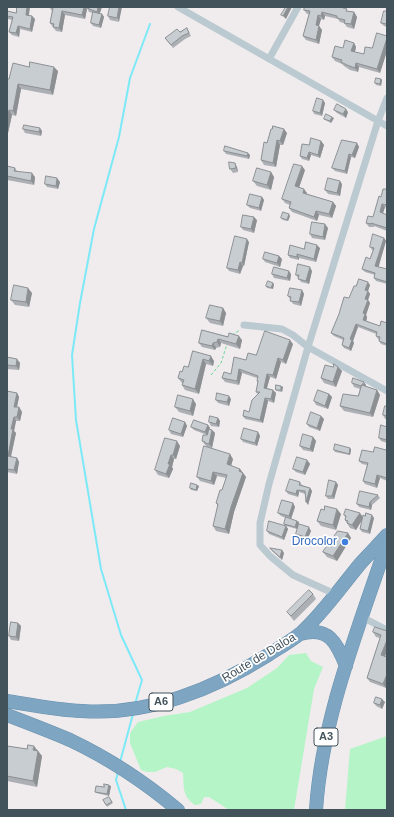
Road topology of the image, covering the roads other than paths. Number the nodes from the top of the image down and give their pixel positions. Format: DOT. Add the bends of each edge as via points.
graph roads {
  1 [pos="178,7"];
  2 [pos="298,7"];
  3 [pos="269,59"];
  4 [pos="387,98"];
  5 [pos="378,121"];
  6 [pos="387,126"];
  7 [pos="244,325"];
  8 [pos="308,347"];
  9 [pos="387,392"];
  10 [pos="387,535"];
  11 [pos="387,543"];
  12 [pos="336,594"];
  13 [pos="362,617"];
  14 [pos="387,630"];
  15 [pos="300,634"];
  16 [pos="346,666"];
  17 [pos="9,701"];
  18 [pos="7,716"];
  19 [pos="178,810"];
  20 [pos="316,810"];
  1 -- 3 [label="street"];
  2 -- 3 [label="street"];
  3 -- 5 [label="street"];
  4 -- 5 [label="street"];
  5 -- 6 [label="street"];
  5 -- 8 [label="street"];
  7 -- 8 [label="street" via="282,329"];
  8 -- 9 [label="street"];
  8 -- 12 [label="street" via="267,491 260,523 260,545 293,575"];
  10 -- 12 [label="highway, A6"];
  11 -- 13 [label="highway, A3"];
  12 -- 15 [label="highway, A6"];
  13 -- 14 [label="street"];
  13 -- 16 [label="highway, A3"];
  15 -- 16 [label="highway" via="309,631 329,637 338,646"];
  15 -- 17 [label="highway, Route de Daloa / A6" via="247,668 216,683 182,696 136,708 82,711"];
  16 -- 20 [label="highway, A3" via="323,749"];
  17 -- 18 [label="highway"];
  18 -- 19 [label="highway" via="70,740 94,753 131,775"];
}
